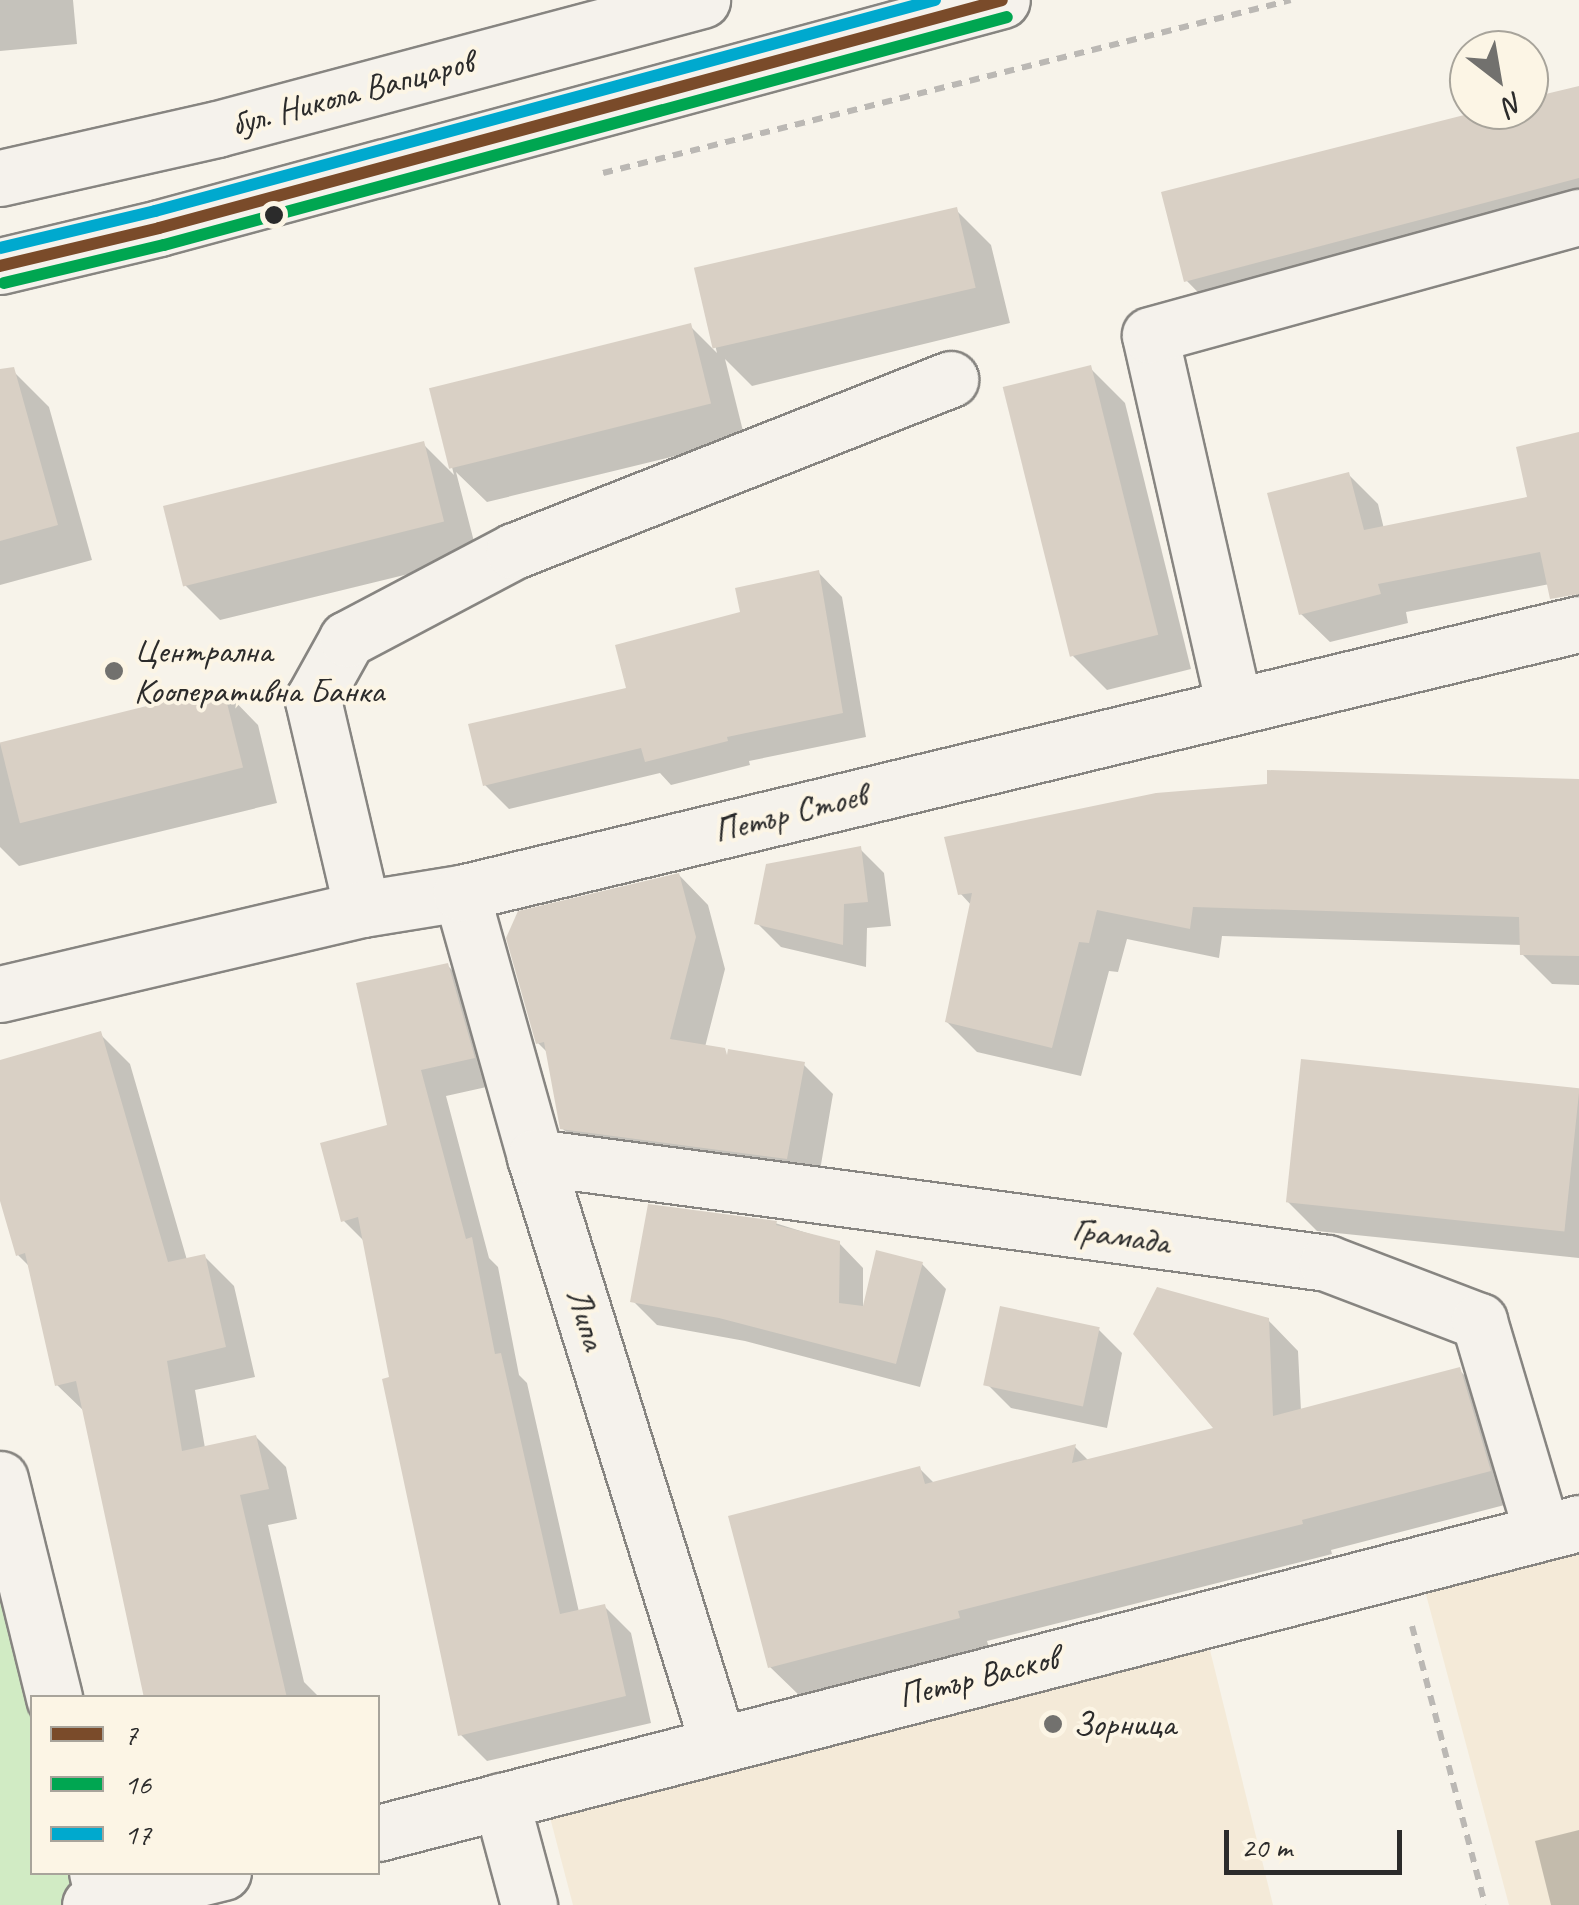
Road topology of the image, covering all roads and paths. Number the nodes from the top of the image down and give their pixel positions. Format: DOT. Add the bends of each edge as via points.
graph roads {
  1 [pos="702,0"];
  2 [pos="1002,0"];
  3 [pos="1291,0"];
  4 [pos="591,176"];
  5 [pos="0,178"];
  6 [pos="1579,218"];
  7 [pos="0,266"];
  8 [pos="950,379"];
  9 [pos="1579,624"];
  10 [pos="1234,705"];
  11 [pos="460,892"];
  12 [pos="362,909"];
  13 [pos="0,994"];
  14 [pos="535,1157"];
  15 [pos="0,1479"];
  16 [pos="1560,1527"];
  17 [pos="1397,1570"];
  18 [pos="53,1695"];
  19 [pos="718,1744"];
  20 [pos="501,1801"];
  21 [pos="380,1832"];
  22 [pos="208,1875"];
  23 [pos="99,1896"];
  24 [pos="529,1905"];
  25 [pos="1484,1905"];
  1 -- 5 [label="street, бул. Никола Вапцаров" via="234,125"];
  2 -- 7 [label="street"];
  3 -- 4 [label="path"];
  6 -- 10 [label="street" via="1150,335"];
  8 -- 12 [label="street" via="514,551 346,639 314,700"];
  9 -- 10 [label="street, Петър Стоев"];
  10 -- 11 [label="street, Петър Стоев"];
  11 -- 12 [label="street, Петър Стоев"];
  11 -- 14 [label="street, Липа"];
  12 -- 13 [label="street, Петър Стоев"];
  14 -- 16 [label="street, Грамада" via="1328,1263 1479,1321"];
  14 -- 19 [label="street, Липа"];
  15 -- 18 [label="street"];
  16 -- 17 [label="street, Петър Васков"];
  17 -- 19 [label="street, Петър Васков"];
  17 -- 25 [label="path"];
  19 -- 20 [label="street, Петър Васков"];
  20 -- 21 [label="street, Петър Васков"];
  20 -- 24 [label="street"];
  22 -- 23 [label="street"];
}
